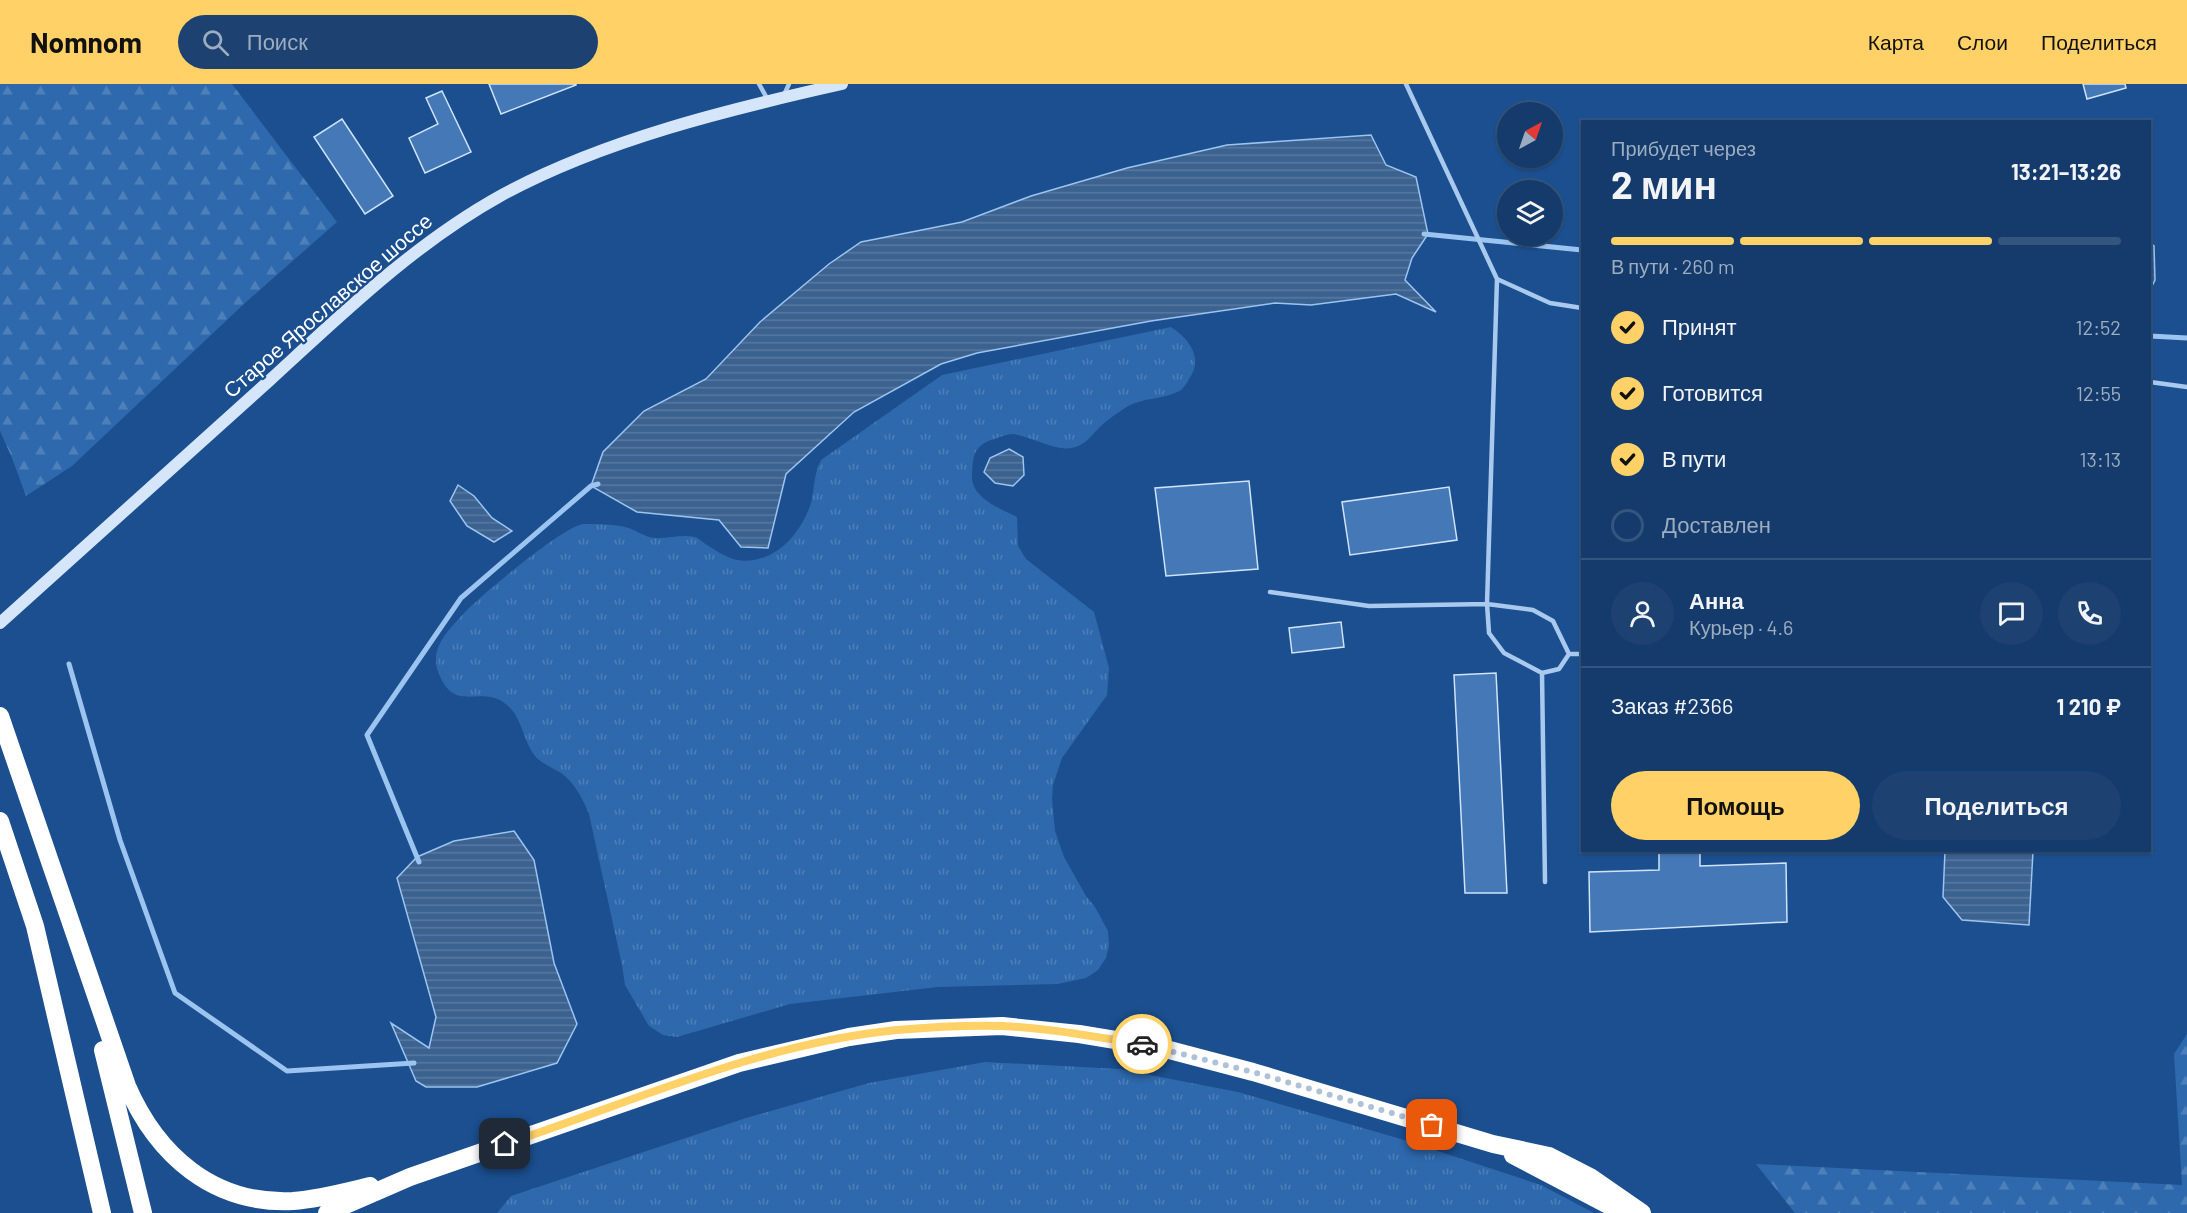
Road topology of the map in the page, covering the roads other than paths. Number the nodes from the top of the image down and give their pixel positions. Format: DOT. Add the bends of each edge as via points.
graph roads {
  1 [pos="759,84"];
  2 [pos="789,84"];
  3 [pos="842,84"];
  4 [pos="1406,84"];
  5 [pos="783,97"];
  6 [pos="769,100"];
  7 [pos="1497,279"];
  8 [pos="1581,308"];
  9 [pos="2151,382"];
  10 [pos="2187,387"];
  11 [pos="1270,592"];
  12 [pos="1487,603"];
  13 [pos="0,623"];
  14 [pos="1569,654"];
  15 [pos="1581,654"];
  16 [pos="1542,674"];
  17 [pos="0,716"];
  18 [pos="0,820"];
  19 [pos="1545,882"];
  20 [pos="78,946"];
  21 [pos="1493,1144"];
  22 [pos="410,1177"];
  23 [pos="102,1213"];
  24 [pos="142,1213"];
  25 [pos="327,1213"];
  26 [pos="1617,1213"];
  27 [pos="1642,1213"];
  1 -- 6 [label="lane"];
  2 -- 5 [label="lane"];
  3 -- 5 [label="main road, Старое Ярославское шоссе"];
  4 -- 7 [label="lane"];
  5 -- 6 [label="main road, Старое Ярославское шоссе"];
  6 -- 13 [label="main road, Старое Ярославское шоссе" via="660,132 541,176 502,195 431,240 339,317"];
  7 -- 8 [label="lane" via="1550,303"];
  7 -- 12 [label="lane"];
  9 -- 10 [label="lane"];
  11 -- 12 [label="lane" via="1369,606"];
  12 -- 14 [label="lane" via="1533,610 1553,621"];
  12 -- 16 [label="lane" via="1489,633 1504,653"];
  14 -- 15 [label="lane"];
  14 -- 16 [label="lane" via="1559,669"];
  16 -- 19 [label="lane"];
  17 -- 20 [label="highway"];
  18 -- 23 [label="highway" via="34,926"];
  20 -- 22 [label="highway" via="134,1101 159,1141 197,1176 251,1198 276,1201 314,1198"];
  20 -- 24 [label="highway"];
  21 -- 22 [label="highway" via="1158,1047 1002,1026 946,1027 849,1037 739,1063"];
  21 -- 26 [label="highway"];
  21 -- 27 [label="highway" via="1549,1156 1590,1177"];
  22 -- 25 [label="highway"];
}
